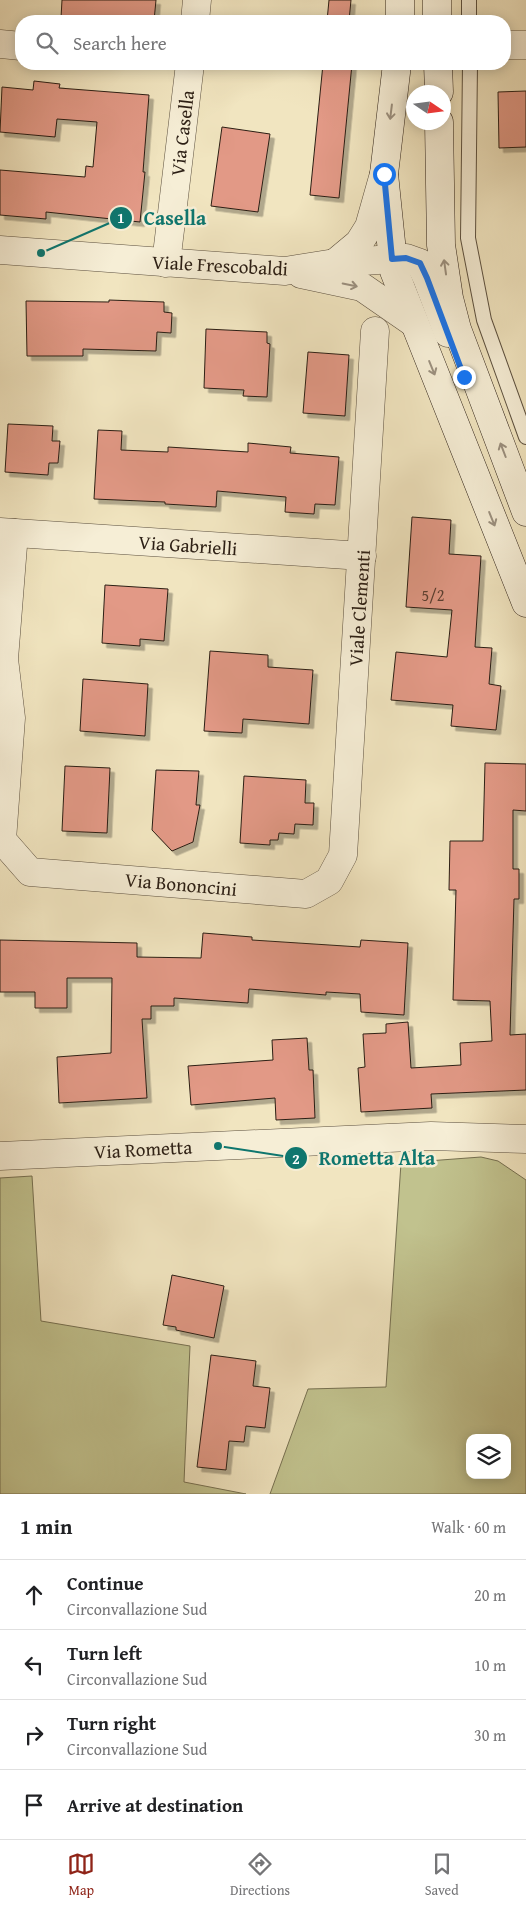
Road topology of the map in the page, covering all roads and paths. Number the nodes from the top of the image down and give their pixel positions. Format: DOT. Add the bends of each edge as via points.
graph roads {
  1 [pos="197,0"];
  2 [pos="400,0"];
  3 [pos="437,0"];
  4 [pos="468,0"];
  5 [pos="196,15"];
  6 [pos="400,15"];
  7 [pos="438,15"];
  8 [pos="469,15"];
  9 [pos="0,44"];
  10 [pos="15,45"];
  11 [pos="511,45"];
  12 [pos="526,45"];
  13 [pos="189,70"];
  14 [pos="396,70"];
  15 [pos="438,70"];
  16 [pos="470,70"];
  17 [pos="439,85"];
  18 [pos="439,130"];
  19 [pos="384,174"];
  20 [pos="0,250"];
  21 [pos="392,259"];
  22 [pos="166,263"];
  23 [pos="336,263"];
  24 [pos="285,271"];
  25 [pos="414,323"];
  26 [pos="375,331"];
  27 [pos="476,381"];
  28 [pos="526,438"];
  29 [pos="526,512"];
  30 [pos="7,532"];
  31 [pos="362,556"];
  32 [pos="526,603"];
  33 [pos="329,881"];
  34 [pos="526,1139"];
  35 [pos="0,1156"];
  1 -- 5 [label="street"];
  2 -- 6 [label="street"];
  3 -- 7 [label="street"];
  4 -- 8 [label="lane"];
  9 -- 10 [label="street"];
  11 -- 12 [label="street"];
  13 -- 22 [label="street, Via Casella"];
  14 -- 19 [label="street, one-way"];
  15 -- 17 [label="street"];
  16 -- 28 [label="lane" via="468,238 484,320"];
  27 -- 18 [label="street, one-way" via="449,298 441,245"];
  19 -- 21 [label="street"];
  19 -- 23 [label="street" via="369,226 359,243"];
  20 -- 22 [label="street, Viale Frescobaldi"];
  21 -- 23 [label="street, Viale Frescobaldi"];
  21 -- 25 [label="street"];
  21 -- 27 [label="street, Viale Frescobaldi" via="406,258 420,263 464,377"];
  22 -- 24 [label="street, Viale Frescobaldi"];
  23 -- 24 [label="street, Viale Frescobaldi"];
  24 -- 25 [label="street, one-way" via="362,287"];
  25 -- 32 [label="street, one-way"];
  26 -- 31 [label="street, Viale Clementi"];
  29 -- 27 [label="street, one-way"];
  30 -- 31 [label="street, Via Gabrielli"];
  30 -- 33 [label="street, Via Bononcini" via="4,659 11,718 2,840 30,872 306,894"];
  31 -- 33 [label="street, Viale Clementi" via="343,855"];
  34 -- 35 [label="street, Via Rometta" via="431,1136"];
}
